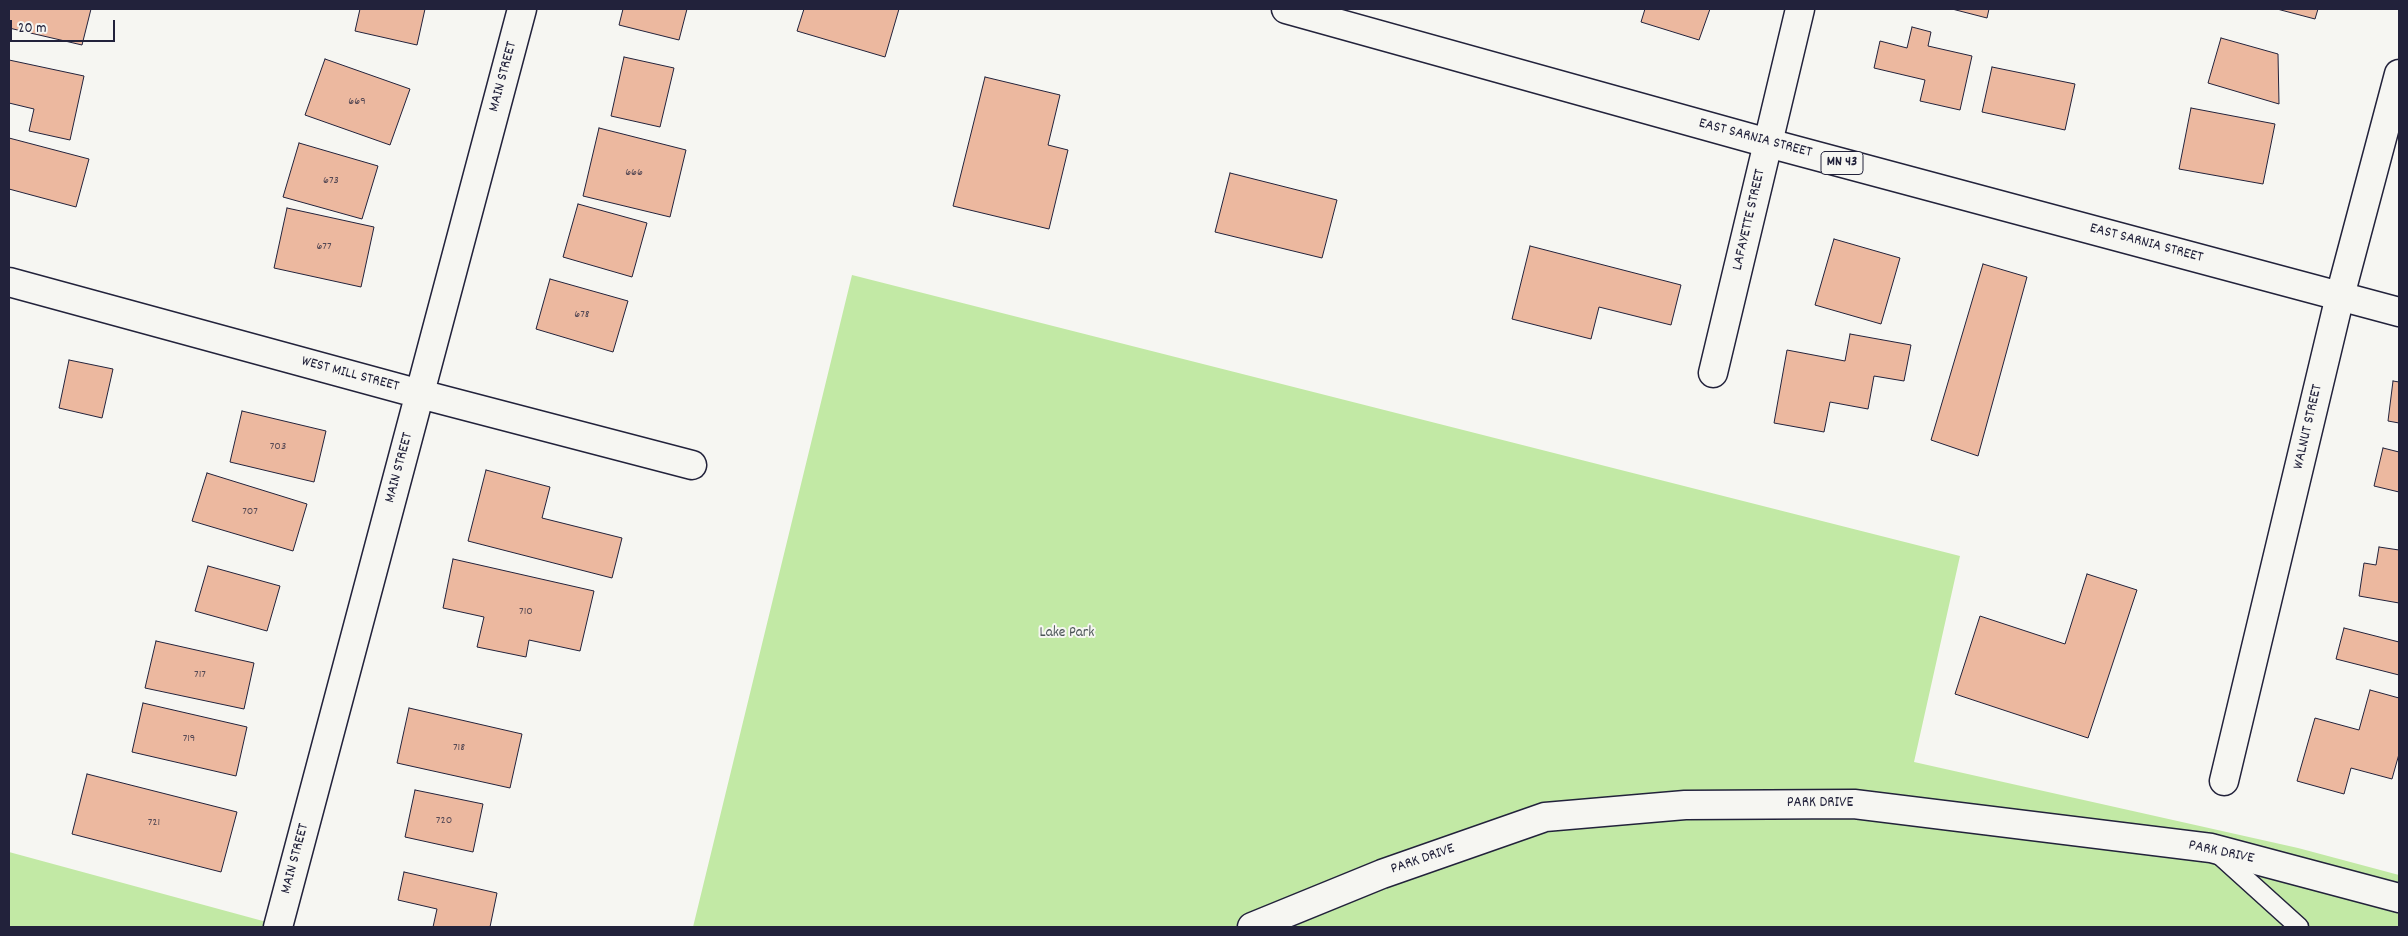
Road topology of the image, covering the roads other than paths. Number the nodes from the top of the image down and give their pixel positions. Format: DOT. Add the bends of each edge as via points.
graph roads {
  1 [pos="522,9"];
  2 [pos="1286,9"];
  3 [pos="1800,9"];
  4 [pos="2399,74"];
  5 [pos="1768,143"];
  6 [pos="9,282"];
  7 [pos="2340,296"];
  8 [pos="2399,312"];
  9 [pos="1713,373"];
  10 [pos="420,394"];
  11 [pos="692,465"];
  12 [pos="2224,781"];
  13 [pos="2211,848"];
  14 [pos="2399,898"];
  15 [pos="278,927"];
  16 [pos="1252,927"];
  17 [pos="2298,927"];
  1 -- 10 [label="street, MAIN STREET"];
  2 -- 5 [label="street, EAST SARNIA STREET / MN 43"];
  3 -- 5 [label="street, LAFAYETTE STREET"];
  4 -- 7 [label="street, WALNUT STREET"];
  5 -- 7 [label="street, EAST SARNIA STREET / MN 43"];
  5 -- 9 [label="street, LAFAYETTE STREET"];
  6 -- 10 [label="street, WEST MILL STREET"];
  7 -- 8 [label="street, EAST SARNIA STREET / MN 43"];
  7 -- 12 [label="street, WALNUT STREET"];
  10 -- 11 [label="street, WEST MILL STREET"];
  10 -- 15 [label="street, MAIN STREET"];
  13 -- 14 [label="street, PARK DRIVE"];
  13 -- 16 [label="street, PARK DRIVE" via="1854,804 1675,805 1545,817 1382,874"];
  13 -- 17 [label="lane"];
}
